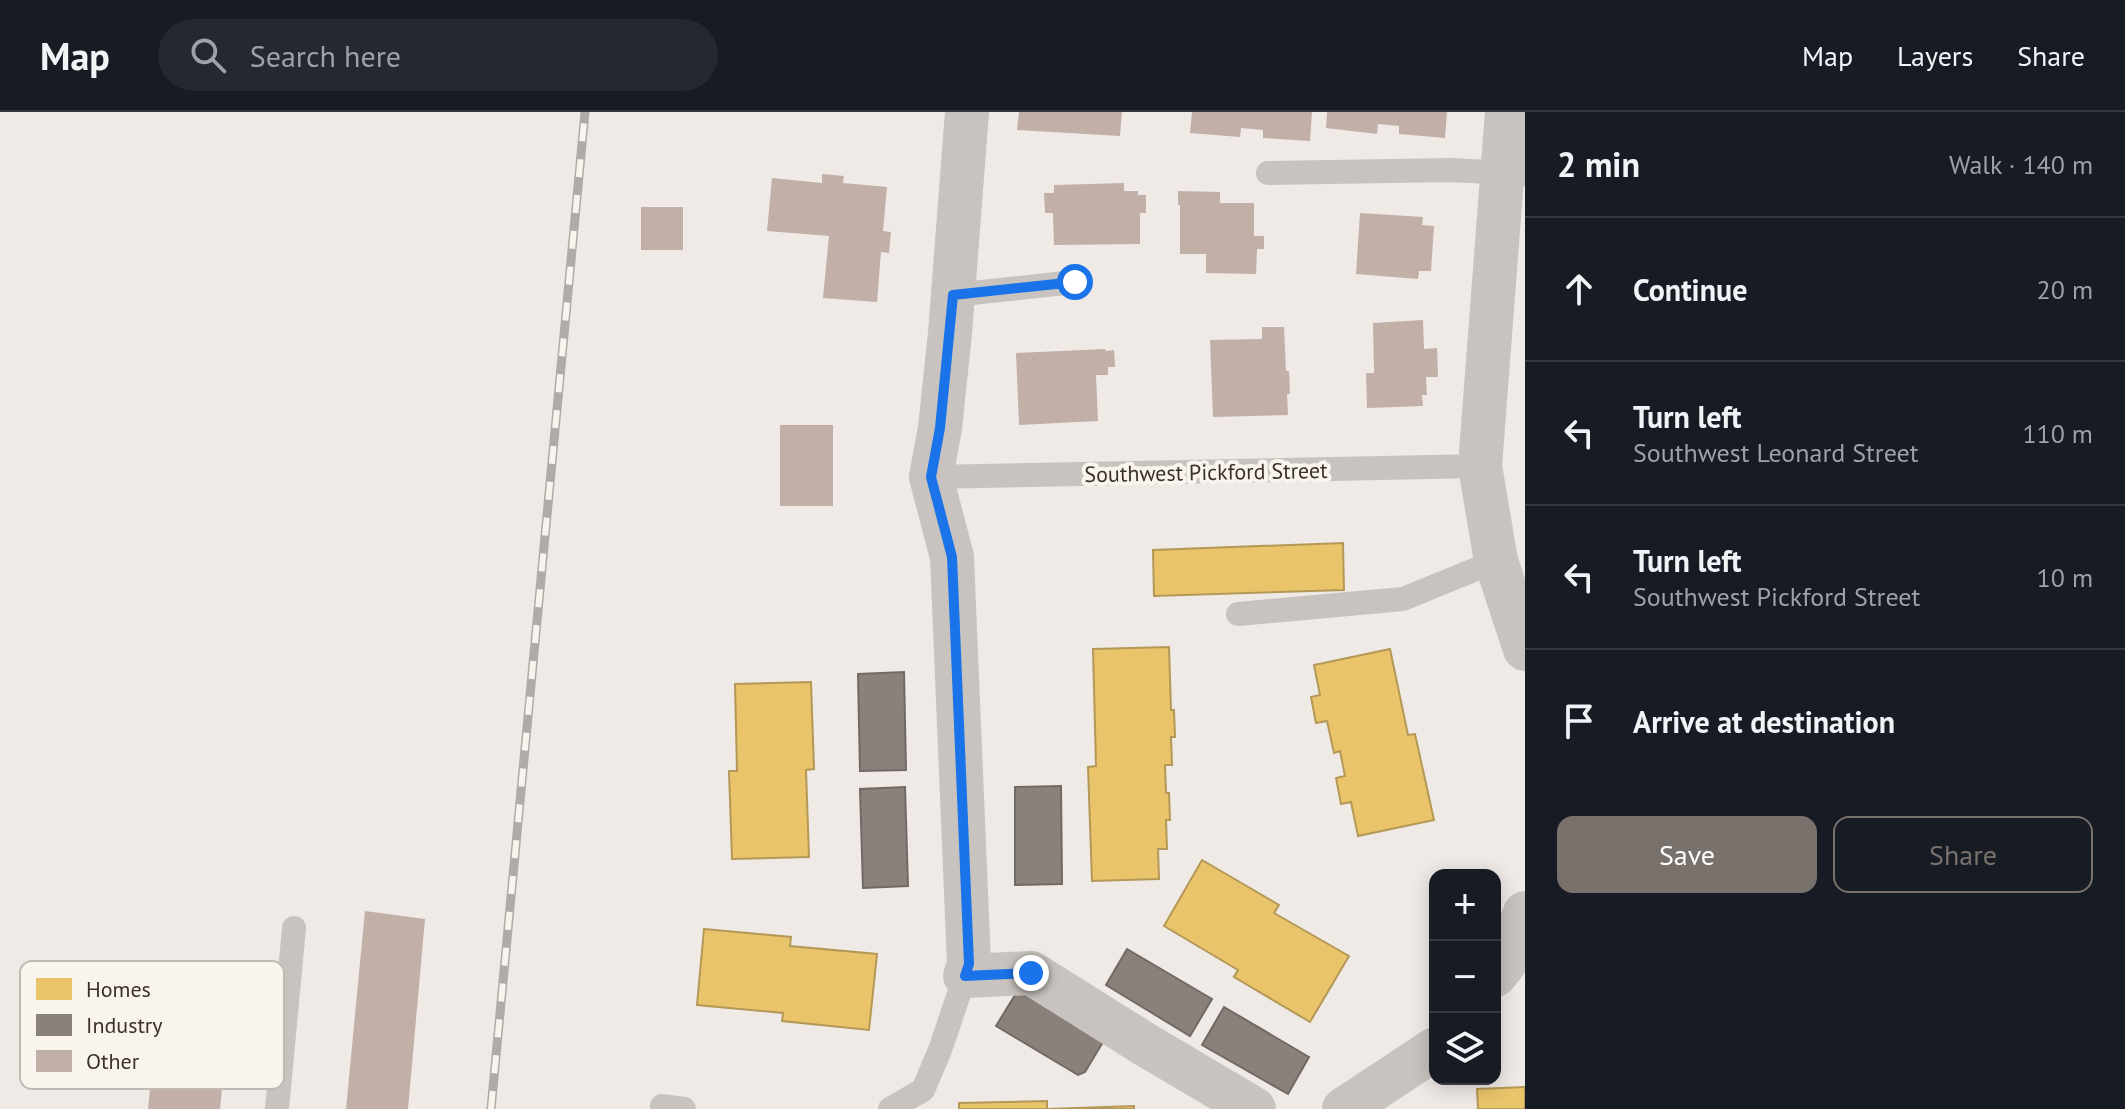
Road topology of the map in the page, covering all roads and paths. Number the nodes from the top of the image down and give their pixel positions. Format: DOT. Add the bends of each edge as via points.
graph roads {
  1 [pos="967,112"];
  2 [pos="1507,112"];
  3 [pos="1268,173"];
  4 [pos="1514,173"];
  5 [pos="1075,282"];
  6 [pos="953,295"];
  7 [pos="1480,466"];
  8 [pos="931,477"];
  9 [pos="1496,561"];
  10 [pos="1238,614"];
  11 [pos="1525,649"];
  12 [pos="1525,913"];
  13 [pos="294,928"];
  14 [pos="1508,969"];
  15 [pos="965,976"];
  16 [pos="284,1034"];
  17 [pos="1429,1053"];
  18 [pos="279,1089"];
  19 [pos="277,1109"];
  20 [pos="890,1109"];
  21 [pos="1254,1109"];
  22 [pos="1344,1109"];
  1 -- 6 [label="street"];
  2 -- 4 [label="street"];
  3 -- 4 [label="lane"];
  4 -- 7 [label="street"];
  5 -- 6 [label="lane"];
  6 -- 8 [label="street"];
  7 -- 8 [label="lane, Southwest Pickford Street"];
  7 -- 9 [label="street"];
  8 -- 15 [label="street" via="952,557 969,964"];
  9 -- 10 [label="lane" via="1403,599"];
  9 -- 11 [label="street"];
  12 -- 14 [label="street"];
  13 -- 16 [label="lane"];
  15 -- 20 [label="lane" via="923,1090"];
  15 -- 21 [label="street" via="1031,973"];
  17 -- 22 [label="street"];
  18 -- 19 [label="lane"];
}
